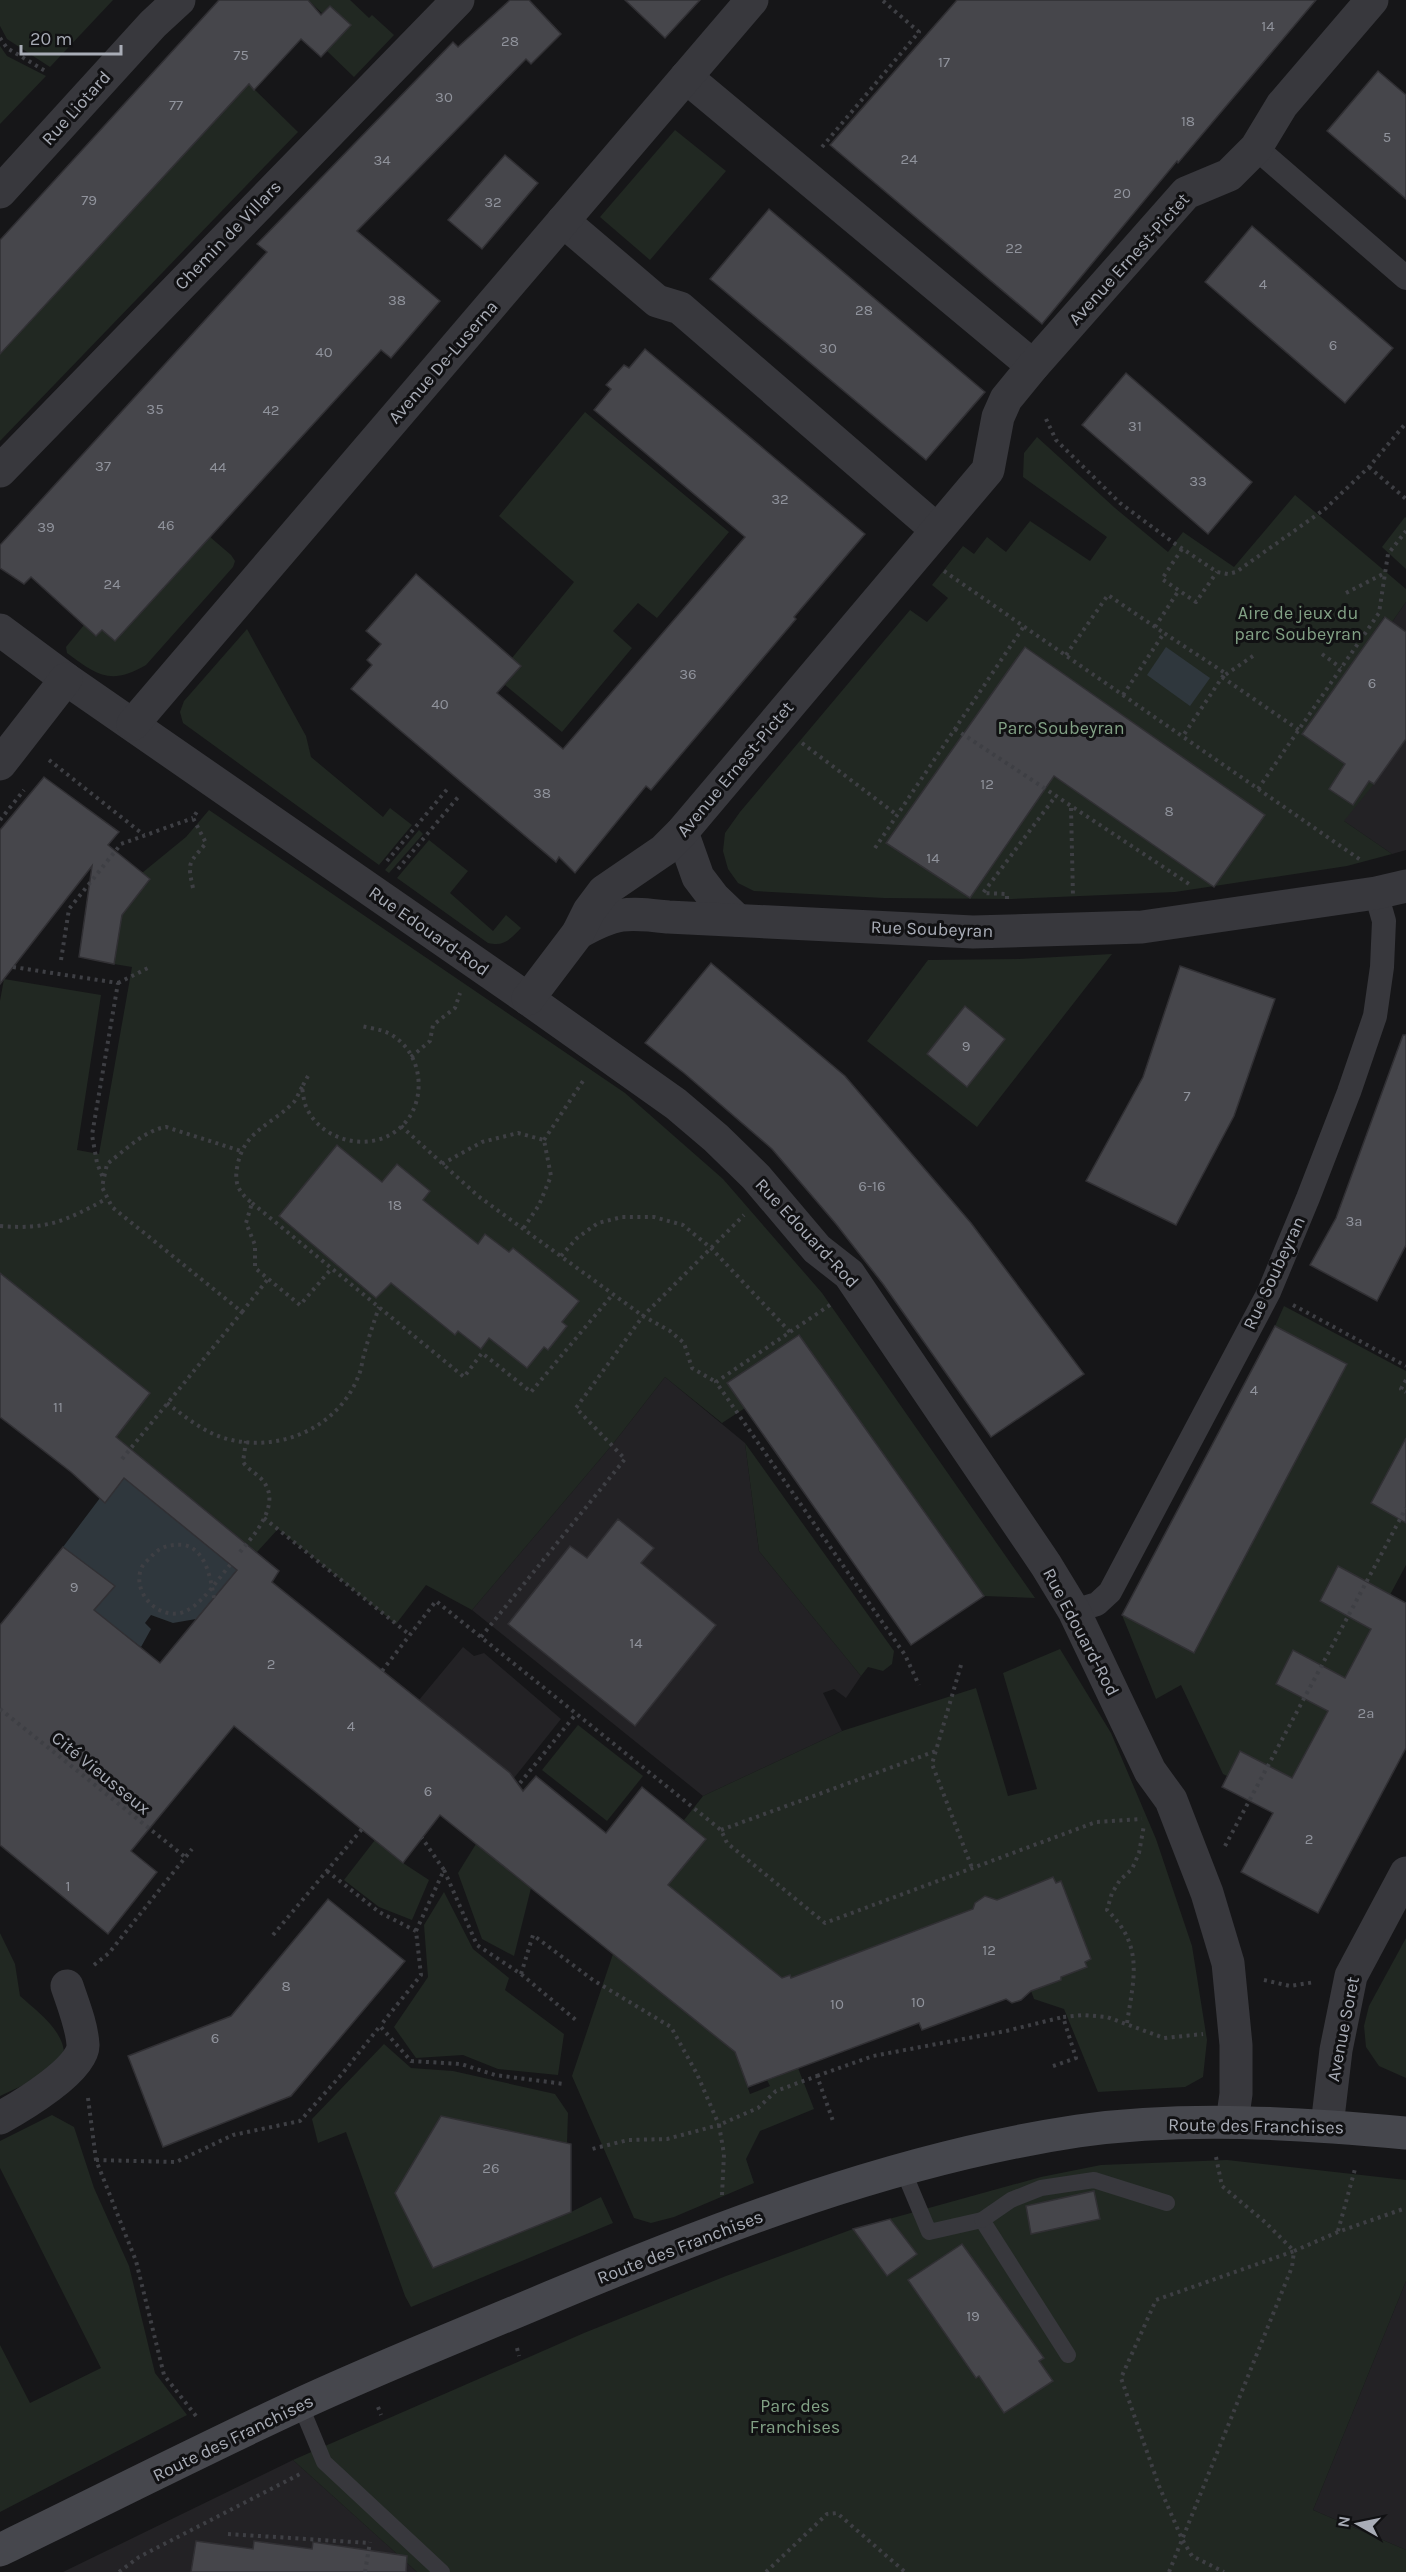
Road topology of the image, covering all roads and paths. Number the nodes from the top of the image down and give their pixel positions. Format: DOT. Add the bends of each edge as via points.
graph roads {
  1 [pos="179,0"];
  2 [pos="458,0"];
  3 [pos="752,0"];
  4 [pos="882,0"];
  5 [pos="1372,0"];
  6 [pos="0,38"];
  7 [pos="47,72"];
  8 [pos="686,77"];
  9 [pos="822,147"];
  10 [pos="1256,148"];
  11 [pos="0,192"];
  12 [pos="563,221"];
  13 [pos="1406,278"];
  14 [pos="1033,366"];
  15 [pos="1046,419"];
  16 [pos="1406,423"];
  17 [pos="1369,467"];
  18 [pos="0,471"];
  19 [pos="1406,499"];
  20 [pos="938,530"];
  21 [pos="1406,531"];
  22 [pos="1182,549"];
  23 [pos="939,568"];
  24 [pos="1217,572"];
  25 [pos="1386,573"];
  26 [pos="1179,590"];
  27 [pos="1346,593"];
  28 [pos="1024,626"];
  29 [pos="1155,627"];
  30 [pos="0,630"];
  31 [pos="1164,633"];
  32 [pos="1322,654"];
  33 [pos="1066,655"];
  34 [pos="1253,656"];
  35 [pos="1341,668"];
  36 [pos="1222,677"];
  37 [pos="66,679"];
  38 [pos="1123,694"];
  39 [pos="133,724"];
  40 [pos="955,729"];
  41 [pos="1299,730"];
  42 [pos="1183,736"];
  43 [pos="795,738"];
  44 [pos="48,760"];
  45 [pos="0,764"];
  46 [pos="449,787"];
  47 [pos="1257,789"];
  48 [pos="459,796"];
  49 [pos="1055,797"];
  50 [pos="204,802"];
  51 [pos="1071,808"];
  52 [pos="7,812"];
  53 [pos="897,815"];
  54 [pos="193,818"];
  55 [pos="0,820"];
  56 [pos="682,832"];
  57 [pos="144,835"];
  58 [pos="875,848"];
  59 [pos="386,862"];
  60 [pos="397,870"];
  61 [pos="1186,881"];
  62 [pos="193,888"];
  63 [pos="1394,888"];
  64 [pos="1007,894"];
  65 [pos="1073,902"];
  66 [pos="737,920"];
  67 [pos="578,933"];
  68 [pos="61,960"];
  69 [pos="13,967"];
  70 [pos="148,968"];
  71 [pos="118,983"];
  72 [pos="462,988"];
  73 [pos="528,999"];
  74 [pos="361,1026"];
  75 [pos="411,1057"];
  76 [pos="308,1076"];
  77 [pos="586,1076"];
  78 [pos="302,1087"];
  79 [pos="401,1126"];
  80 [pos="544,1140"];
  81 [pos="241,1151"];
  82 [pos="442,1164"];
  83 [pos="103,1178"];
  84 [pos="106,1199"];
  85 [pos="252,1203"];
  86 [pos="745,1214"];
  87 [pos="0,1226"];
  88 [pos="523,1229"];
  89 [pos="711,1248"];
  90 [pos="561,1256"];
  91 [pos="332,1268"];
  92 [pos="268,1279"];
  93 [pos="1269,1292"];
  94 [pos="613,1294"];
  95 [pos="835,1301"];
  96 [pos="379,1307"];
  97 [pos="242,1312"];
  98 [pos="643,1316"];
  99 [pos="790,1332"];
  100 [pos="1406,1366"];
  101 [pos="1406,1380"];
  102 [pos="716,1382"];
  103 [pos="1406,1392"];
  104 [pos="167,1403"];
  105 [pos="246,1441"];
  106 [pos="122,1459"];
  107 [pos="1406,1508"];
  108 [pos="264,1518"];
  109 [pos="240,1552"];
  110 [pos="230,1564"];
  111 [pos="214,1598"];
  112 [pos="1074,1611"];
  113 [pos="410,1635"];
  114 [pos="481,1637"];
  115 [pos="961,1665"];
  116 [pos="382,1671"];
  117 [pos="918,1685"];
  118 [pos="0,1709"];
  119 [pos="576,1714"];
  120 [pos="936,1751"];
  121 [pos="520,1784"];
  122 [pos="1151,1818"];
  123 [pos="1145,1819"];
  124 [pos="362,1829"];
  125 [pos="721,1830"];
  126 [pos="422,1839"];
  127 [pos="192,1849"];
  128 [pos="1223,1849"];
  129 [pos="185,1857"];
  130 [pos="972,1868"];
  131 [pos="444,1870"];
  132 [pos="327,1871"];
  133 [pos="1406,1873"];
  134 [pos="416,1930"];
  135 [pos="273,1935"];
  136 [pos="1228,1963"];
  137 [pos="522,1974"];
  138 [pos="1351,1976"];
  139 [pos="67,1986"];
  140 [pos="1063,2017"];
  141 [pos="577,2021"];
  142 [pos="1127,2023"];
  143 [pos="380,2026"];
  144 [pos="1212,2033"];
  145 [pos="80,2058"];
  146 [pos="1053,2066"];
  147 [pos="817,2076"];
  148 [pos="564,2084"];
  149 [pos="0,2118"];
  150 [pos="833,2121"];
  151 [pos="1232,2122"];
  152 [pos="719,2125"];
  153 [pos="1327,2126"];
  154 [pos="1406,2133"];
  155 [pos="592,2149"];
  156 [pos="1216,2156"];
  157 [pos="96,2160"];
  158 [pos="1356,2169"];
  159 [pos="903,2170"];
  160 [pos="1167,2203"];
  161 [pos="721,2205"];
  162 [pos="1406,2208"];
  163 [pos="982,2220"];
  164 [pos="1338,2232"];
  165 [pos="1294,2251"];
  166 [pos="517,2348"];
  167 [pos="519,2355"];
  168 [pos="1068,2355"];
  169 [pos="300,2404"];
  170 [pos="378,2407"];
  171 [pos="381,2415"];
  172 [pos="198,2419"];
  173 [pos="324,2462"];
  174 [pos="228,2534"];
  175 [pos="1182,2539"];
  176 [pos="369,2543"];
  177 [pos="0,2550"];
  178 [pos="119,2572"];
  179 [pos="442,2572"];
  180 [pos="766,2572"];
  181 [pos="905,2572"];
  182 [pos="1169,2572"];
  183 [pos="1224,2572"];
  1 -- 11 [label="street, Rue Liotard"];
  2 -- 18 [label="street, Chemin de Villars"];
  3 -- 8 [label="street, Avenue De-Luserna"];
  4 -- 9 [label="path" via="919,32"];
  5 -- 10 [label="street, Avenue Ernest-Pictet" via="1282,105"];
  6 -- 7 [label="path" via="8,48"];
  8 -- 12 [label="street, Avenue De-Luserna"];
  8 -- 14 [label="street"];
  10 -- 13 [label="street"];
  10 -- 14 [label="street, Avenue Ernest-Pictet" via="1229,175 1186,193"];
  12 -- 20 [label="street" via="657,301 680,308"];
  12 -- 39 [label="street, Avenue De-Luserna"];
  14 -- 20 [label="street, Avenue Ernest-Pictet" via="1006,399 998,417 988,470"];
  15 -- 22 [label="path" via="1056,440 1120,503"];
  16 -- 17 [label="path"];
  17 -- 19 [label="path"];
  17 -- 24 [label="path" via="1325,509 1236,572"];
  20 -- 56 [label="street, Avenue Ernest-Pictet"];
  21 -- 25 [label="path" via="1388,554"];
  22 -- 24 [label="path"];
  22 -- 26 [label="path" via="1162,579"];
  23 -- 28 [label="path"];
  24 -- 26 [label="path" via="1196,602"];
  25 -- 27 [label="path"];
  25 -- 35 [label="path" via="1379,613"];
  26 -- 29 [label="path"];
  28 -- 33 [label="path"];
  28 -- 40 [label="path"];
  29 -- 31 [label="path"];
  29 -- 33 [label="path" via="1108,595"];
  30 -- 37 [label="street, Rue Edouard-Rod"];
  31 -- 36 [label="path" via="1225,673"];
  31 -- 38 [label="path"];
  32 -- 35 [label="path"];
  33 -- 38 [label="path"];
  34 -- 36 [label="path"];
  35 -- 41 [label="path"];
  36 -- 41 [label="path"];
  36 -- 42 [label="path"];
  37 -- 39 [label="street, Rue Edouard-Rod"];
  37 -- 45 [label="street"];
  38 -- 42 [label="path"];
  39 -- 73 [label="street, Rue Edouard-Rod"];
  40 -- 49 [label="path"];
  40 -- 53 [label="path"];
  41 -- 47 [label="path"];
  42 -- 47 [label="path"];
  43 -- 53 [label="path"];
  44 -- 57 [label="path"];
  46 -- 59 [label="path"];
  47 -- 63 [label="path"];
  48 -- 60 [label="path"];
  49 -- 51 [label="path"];
  49 -- 64 [label="path" via="983,893"];
  50 -- 54 [label="path"];
  51 -- 61 [label="path"];
  51 -- 65 [label="path"];
  52 -- 55 [label="path"];
  53 -- 58 [label="path"];
  54 -- 57 [label="path"];
  54 -- 62 [label="path" via="206,843 190,862"];
  56 -- 66 [label="street" via="698,878"];
  56 -- 67 [label="street, Avenue Ernest-Pictet" via="664,850 604,891"];
  57 -- 68 [label="path" via="121,844 69,909"];
  63 -- 66 [label="street, Rue Soubeyran" via="1142,927 972,932"];
  63 -- 93 [label="street, Rue Soubeyran" via="1384,921 1375,1016 1337,1124"];
  66 -- 67 [label="street, Rue Soubeyran" via="631,913 605,918"];
  67 -- 73 [label="street, Avenue Ernest-Pictet"];
  69 -- 71 [label="path"];
  70 -- 71 [label="path"];
  71 -- 83 [label="path" via="92,1135"];
  72 -- 75 [label="path" via="455,1008 433,1025 430,1041"];
  73 -- 112 [label="street, Rue Edouard-Rod" via="676,1104 716,1138 756,1177 817,1249 849,1274"];
  74 -- 75 [label="path" via="387,1032 401,1042"];
  75 -- 79 [label="path" via="420,1081 415,1106"];
  76 -- 78 [label="path"];
  77 -- 80 [label="path"];
  78 -- 79 [label="path" via="307,1109 326,1132 352,1143 384,1138"];
  78 -- 81 [label="path" via="294,1102 249,1138"];
  79 -- 82 [label="path"];
  80 -- 82 [label="path" via="518,1133 482,1142"];
  80 -- 88 [label="path" via="551,1176"];
  81 -- 83 [label="path" via="174,1129 159,1128 106,1164"];
  81 -- 85 [label="path" via="236,1182 241,1194"];
  82 -- 88 [label="path"];
  83 -- 84 [label="path"];
  84 -- 87 [label="path" via="58,1223 27,1228"];
  84 -- 97 [label="path"];
  85 -- 91 [label="path"];
  85 -- 92 [label="path" via="246,1223 255,1245 255,1268"];
  86 -- 89 [label="path"];
  88 -- 90 [label="path"];
  89 -- 90 [label="path" via="683,1225 654,1216 622,1216 598,1223"];
  89 -- 98 [label="path"];
  89 -- 99 [label="path"];
  90 -- 94 [label="path"];
  91 -- 92 [label="path" via="300,1305"];
  91 -- 96 [label="path"];
  92 -- 97 [label="path"];
  93 -- 100 [label="path"];
  93 -- 112 [label="street, Rue Soubeyran" via="1110,1592 1097,1604"];
  94 -- 96 [label="path" via="531,1392 482,1353 464,1377"];
  94 -- 98 [label="path"];
  95 -- 99 [label="path"];
  96 -- 105 [label="path" via="358,1378 339,1408 293,1439"];
  97 -- 104 [label="path"];
  98 -- 102 [label="path" via="684,1343 692,1368"];
  98 -- 114 [label="path" via="576,1408 625,1458"];
  99 -- 102 [label="path"];
  101 -- 103 [label="path" via="1401,1389"];
  102 -- 117 [label="path" via="905,1654"];
  104 -- 105 [label="path" via="222,1438"];
  104 -- 106 [label="path"];
  105 -- 108 [label="path" via="243,1462 264,1482 269,1493"];
  107 -- 128 [label="path"];
  108 -- 109 [label="path"];
  108 -- 113 [label="path"];
  110 -- 111 [label="path" via="213,1586 207,1592 194,1605 172,1614 150,1604 143,1594 139,1580 142,1566 154,1553 171,1544 188,1546 203,1560 210,1576 212,1587"];
  112 -- 136 [label="street, Rue Edouard-Rod" via="1150,1770 1171,1800 1207,1893"];
  113 -- 114 [label="path" via="436,1601"];
  113 -- 116 [label="path"];
  114 -- 119 [label="path"];
  115 -- 120 [label="path"];
  118 -- 129 [label="path, Cité Vieusseux"];
  119 -- 121 [label="path"];
  119 -- 125 [label="path"];
  120 -- 125 [label="path"];
  120 -- 130 [label="path" via="932,1764"];
  122 -- 123 [label="path"];
  123 -- 130 [label="path" via="1096,1822"];
  123 -- 142 [label="path" via="1139,1853 1132,1869 1112,1893 1107,1910 1128,1935 1134,1954"];
  124 -- 132 [label="path"];
  125 -- 130 [label="path" via="727,1843 825,1923"];
  126 -- 131 [label="path"];
  127 -- 129 [label="path"];
  129 -- 139 [label="path" via="109,1953"];
  131 -- 134 [label="path"];
  131 -- 137 [label="path" via="477,1945"];
  132 -- 134 [label="path" via="379,1912"];
  132 -- 135 [label="path"];
  133 -- 138 [label="street, Avenue Soret"];
  134 -- 143 [label="path" via="421,1975"];
  136 -- 138 [label="path" via="1270,1983 1290,1986"];
  136 -- 151 [label="street, Rue Edouard-Rod" via="1236,2044"];
  137 -- 141 [label="path"];
  137 -- 152 [label="path" via="533,1935 592,1980 671,2027"];
  138 -- 153 [label="street, Avenue Soret" via="1336,2050"];
  139 -- 145 [label="street" via="83,2046"];
  140 -- 142 [label="path" via="1084,2015"];
  140 -- 146 [label="path" via="1076,2058"];
  140 -- 147 [label="path" via="873,2056"];
  142 -- 144 [label="path" via="1164,2038"];
  143 -- 148 [label="path" via="411,2061 460,2064 495,2075"];
  143 -- 157 [label="path" via="300,2121 233,2135 176,2162"];
  145 -- 149 [label="street" via="37,2097"];
  145 -- 157 [label="path"];
  147 -- 150 [label="path"];
  147 -- 152 [label="path" via="776,2091 758,2108"];
  151 -- 153 [label="main road, Route des Franchises"];
  151 -- 159 [label="main road, Route des Franchises" via="1080,2131 997,2146"];
  152 -- 155 [label="path" via="667,2139 628,2140"];
  152 -- 161 [label="path" via="724,2154"];
  153 -- 154 [label="main road, Route des Franchises"];
  156 -- 165 [label="path" via="1222,2186"];
  157 -- 172 [label="path" via="136,2261 164,2375"];
  158 -- 164 [label="path"];
  159 -- 163 [label="lane" via="929,2232"];
  159 -- 169 [label="main road, Route des Franchises" via="775,2210 637,2261"];
  160 -- 163 [label="lane" via="1094,2180 1041,2188 1011,2200"];
  162 -- 164 [label="path"];
  163 -- 168 [label="lane"];
  164 -- 165 [label="path"];
  165 -- 175 [label="path" via="1292,2267"];
  165 -- 175 [label="path" via="1156,2300 1121,2378"];
  166 -- 167 [label="path"];
  169 -- 173 [label="lane"];
  169 -- 177 [label="main road, Route des Franchises"];
  170 -- 171 [label="path"];
  173 -- 178 [label="path" via="139,2557"];
  173 -- 179 [label="lane"];
  174 -- 176 [label="path"];
  175 -- 182 [label="path"];
  175 -- 183 [label="path" via="1192,2556"];
  180 -- 181 [label="path" via="827,2514 837,2513"];
}
